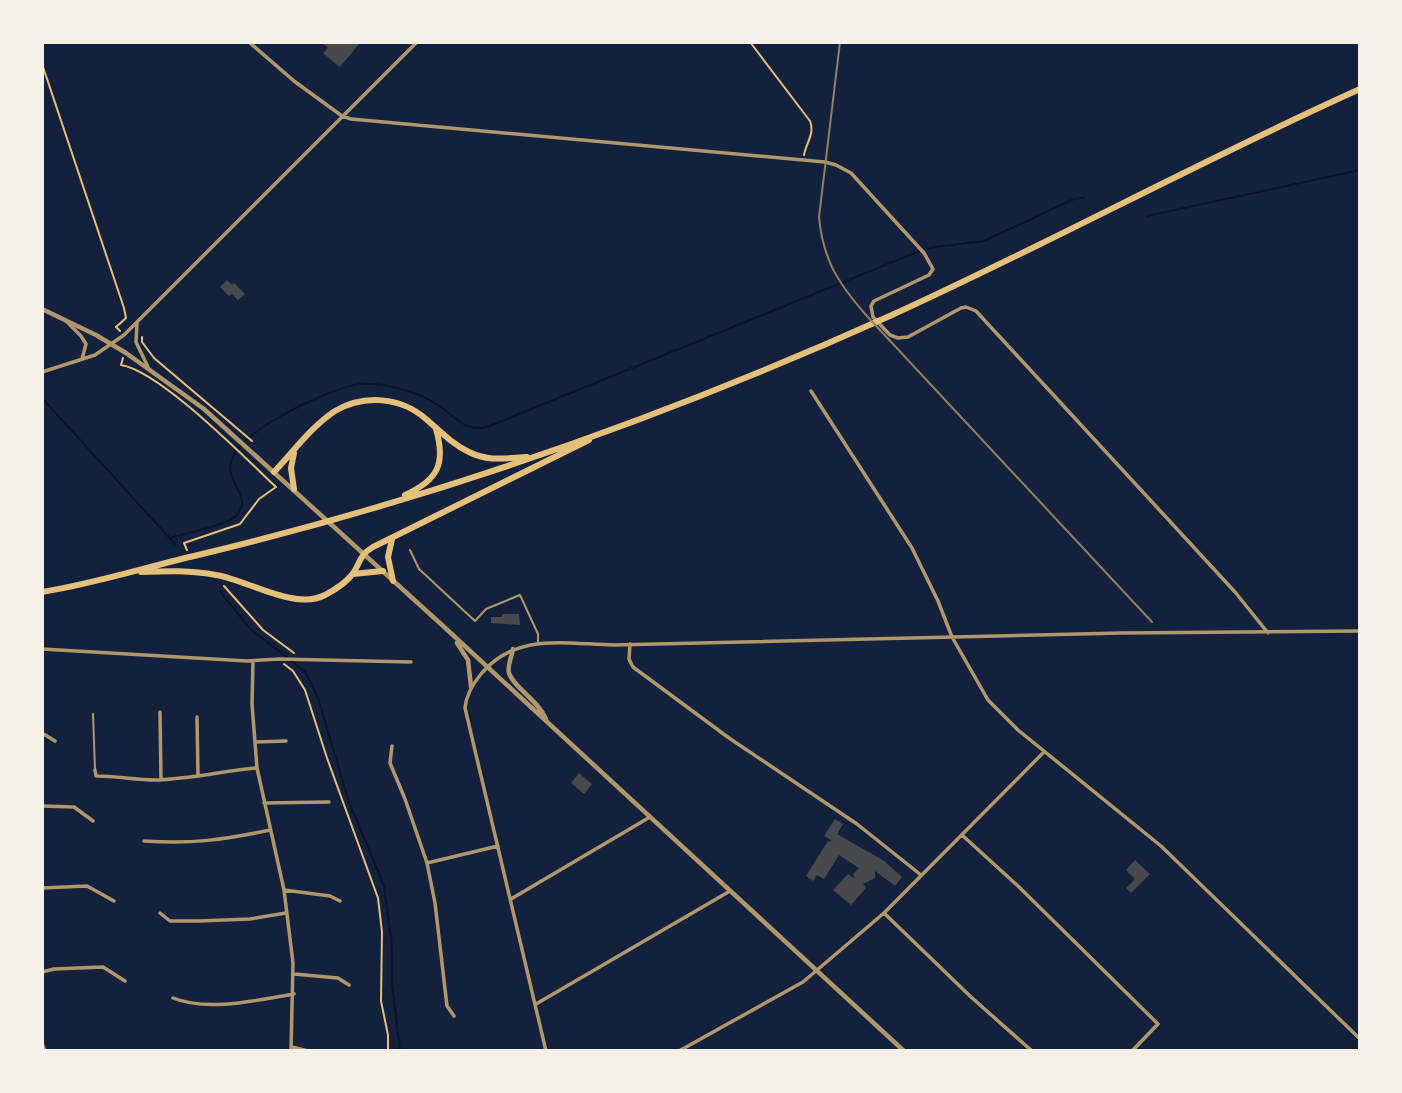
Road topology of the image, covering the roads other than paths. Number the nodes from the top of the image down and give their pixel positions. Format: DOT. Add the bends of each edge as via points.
graph roads {
  1 [pos="249,42"];
  2 [pos="417,42"];
  3 [pos="1360,89"];
  4 [pos="342,116"];
  5 [pos="42,309"];
  6 [pos="64,320"];
  7 [pos="137,322"];
  8 [pos="112,345"];
  9 [pos="81,360"];
  10 [pos="148,367"];
  11 [pos="42,372"];
  12 [pos="811,391"];
  13 [pos="435,427"];
  14 [pos="610,429"];
  15 [pos="296,448"];
  16 [pos="536,456"];
  17 [pos="274,472"];
  18 [pos="294,489"];
  19 [pos="381,506"];
  20 [pos="392,538"];
  21 [pos="410,550"];
  22 [pos="362,553"];
  23 [pos="383,571"];
  24 [pos="125,574"];
  25 [pos="353,574"];
  26 [pos="393,581"];
  27 [pos="42,592"];
  28 [pos="1360,631"];
  29 [pos="1268,633"];
  30 [pos="453,636"];
  31 [pos="952,637"];
  32 [pos="538,643"];
  33 [pos="630,644"];
  34 [pos="42,649"];
  35 [pos="513,649"];
  36 [pos="253,661"];
  37 [pos="411,662"];
  38 [pos="487,667"];
  39 [pos="471,687"];
  40 [pos="160,712"];
  41 [pos="93,714"];
  42 [pos="197,717"];
  43 [pos="547,723"];
  44 [pos="42,733"];
  45 [pos="55,741"];
  46 [pos="286,741"];
  47 [pos="255,743"];
  48 [pos="392,746"];
  49 [pos="1044,752"];
  50 [pos="257,768"];
  51 [pos="94,770"];
  52 [pos="198,776"];
  53 [pos="160,780"];
  54 [pos="329,802"];
  55 [pos="264,803"];
  56 [pos="42,806"];
  57 [pos="650,817"];
  58 [pos="93,821"];
  59 [pos="270,831"];
  60 [pos="962,835"];
  61 [pos="144,841"];
  62 [pos="498,846"];
  63 [pos="427,863"];
  64 [pos="921,875"];
  65 [pos="42,888"];
  66 [pos="284,890"];
  67 [pos="730,891"];
  68 [pos="511,899"];
  69 [pos="114,901"];
  70 [pos="340,901"];
  71 [pos="160,913"];
  72 [pos="286,913"];
  73 [pos="884,913"];
  74 [pos="817,971"];
  75 [pos="42,972"];
  76 [pos="294,974"];
  77 [pos="125,981"];
  78 [pos="349,985"];
  79 [pos="294,994"];
  80 [pos="173,998"];
  81 [pos="536,1004"];
  82 [pos="454,1016"];
  83 [pos="1360,1039"];
  84 [pos="42,1043"];
  85 [pos="292,1049"];
  86 [pos="46,1051"];
  87 [pos="307,1051"];
  88 [pos="546,1051"];
  89 [pos="679,1051"];
  90 [pos="904,1051"];
  91 [pos="1032,1051"];
  92 [pos="1132,1051"];
  1 -- 4 [label="street"];
  2 -- 4 [label="street"];
  3 -- 14 [label="main road" via="891,315"];
  4 -- 7 [label="street"];
  4 -- 29 [label="street" via="804,160 830,163 851,173 932,268 929,275 874,301 873,317 898,338 961,308 976,311"];
  5 -- 6 [label="street"];
  6 -- 8 [label="street"];
  6 -- 9 [label="street" via="86,344"];
  7 -- 8 [label="street"];
  7 -- 10 [label="street" via="136,342"];
  8 -- 9 [label="street"];
  8 -- 10 [label="street"];
  9 -- 11 [label="street"];
  10 -- 17 [label="street" via="204,409"];
  12 -- 31 [label="street" via="912,548"];
  13 -- 15 [label="main road" via="410,407 367,400 334,412"];
  13 -- 16 [label="main road" via="481,457"];
  13 -- 19 [label="main road" via="441,453 436,473 422,487"];
  14 -- 16 [label="main road"];
  14 -- 20 [label="main road"];
  15 -- 17 [label="main road"];
  15 -- 18 [label="main road" via="291,468"];
  16 -- 19 [label="main road"];
  17 -- 18 [label="street"];
  18 -- 22 [label="street"];
  19 -- 24 [label="main road"];
  20 -- 22 [label="main road"];
  20 -- 26 [label="main road" via="388,557"];
  21 -- 32 [label="lane" via="419,569 474,621 486,609 520,596"];
  22 -- 23 [label="street"];
  22 -- 25 [label="main road"];
  23 -- 25 [label="main road"];
  23 -- 26 [label="street"];
  24 -- 25 [label="main road" via="185,571 219,575 286,597 311,600"];
  24 -- 27 [label="main road"];
  26 -- 30 [label="street"];
  28 -- 29 [label="street"];
  29 -- 31 [label="street"];
  30 -- 38 [label="street"];
  30 -- 39 [label="street" via="468,660"];
  31 -- 33 [label="street"];
  31 -- 49 [label="street" via="988,700"];
  32 -- 33 [label="street"];
  32 -- 35 [label="street"];
  33 -- 64 [label="street" via="633,667 857,824"];
  34 -- 36 [label="street"];
  35 -- 38 [label="street"];
  35 -- 43 [label="street" via="511,676 541,706"];
  36 -- 37 [label="street"];
  36 -- 47 [label="street"];
  38 -- 39 [label="street"];
  38 -- 43 [label="street"];
  39 -- 62 [label="street" via="465,708"];
  40 -- 53 [label="street"];
  41 -- 51 [label="lane"];
  42 -- 52 [label="street"];
  43 -- 57 [label="street"];
  44 -- 45 [label="street"];
  46 -- 47 [label="street"];
  47 -- 50 [label="street"];
  48 -- 63 [label="street" via="390,763"];
  49 -- 60 [label="street"];
  49 -- 83 [label="street" via="1161,846"];
  50 -- 52 [label="street"];
  50 -- 55 [label="street"];
  51 -- 53 [label="street" via="96,776 122,780"];
  52 -- 53 [label="street"];
  54 -- 55 [label="street"];
  55 -- 59 [label="street"];
  56 -- 58 [label="street" via="74,807"];
  57 -- 67 [label="street"];
  57 -- 68 [label="street"];
  59 -- 61 [label="street" via="213,842"];
  59 -- 66 [label="street"];
  60 -- 64 [label="street"];
  60 -- 92 [label="street" via="1158,1024"];
  62 -- 63 [label="street"];
  62 -- 68 [label="street"];
  63 -- 82 [label="street" via="447,1006"];
  64 -- 73 [label="street"];
  65 -- 69 [label="street" via="87,886"];
  66 -- 70 [label="street"];
  66 -- 72 [label="street"];
  67 -- 74 [label="street"];
  67 -- 81 [label="street"];
  68 -- 81 [label="street"];
  71 -- 72 [label="street" via="170,921 250,919"];
  72 -- 76 [label="street"];
  73 -- 74 [label="street"];
  73 -- 91 [label="street"];
  74 -- 89 [label="street"];
  74 -- 90 [label="street"];
  75 -- 77 [label="street" via="103,967"];
  76 -- 78 [label="street" via="338,978"];
  76 -- 79 [label="street"];
  79 -- 80 [label="street" via="229,1004"];
  79 -- 85 [label="street"];
  81 -- 88 [label="street"];
  84 -- 86 [label="street"];
  85 -- 87 [label="street"];
}
